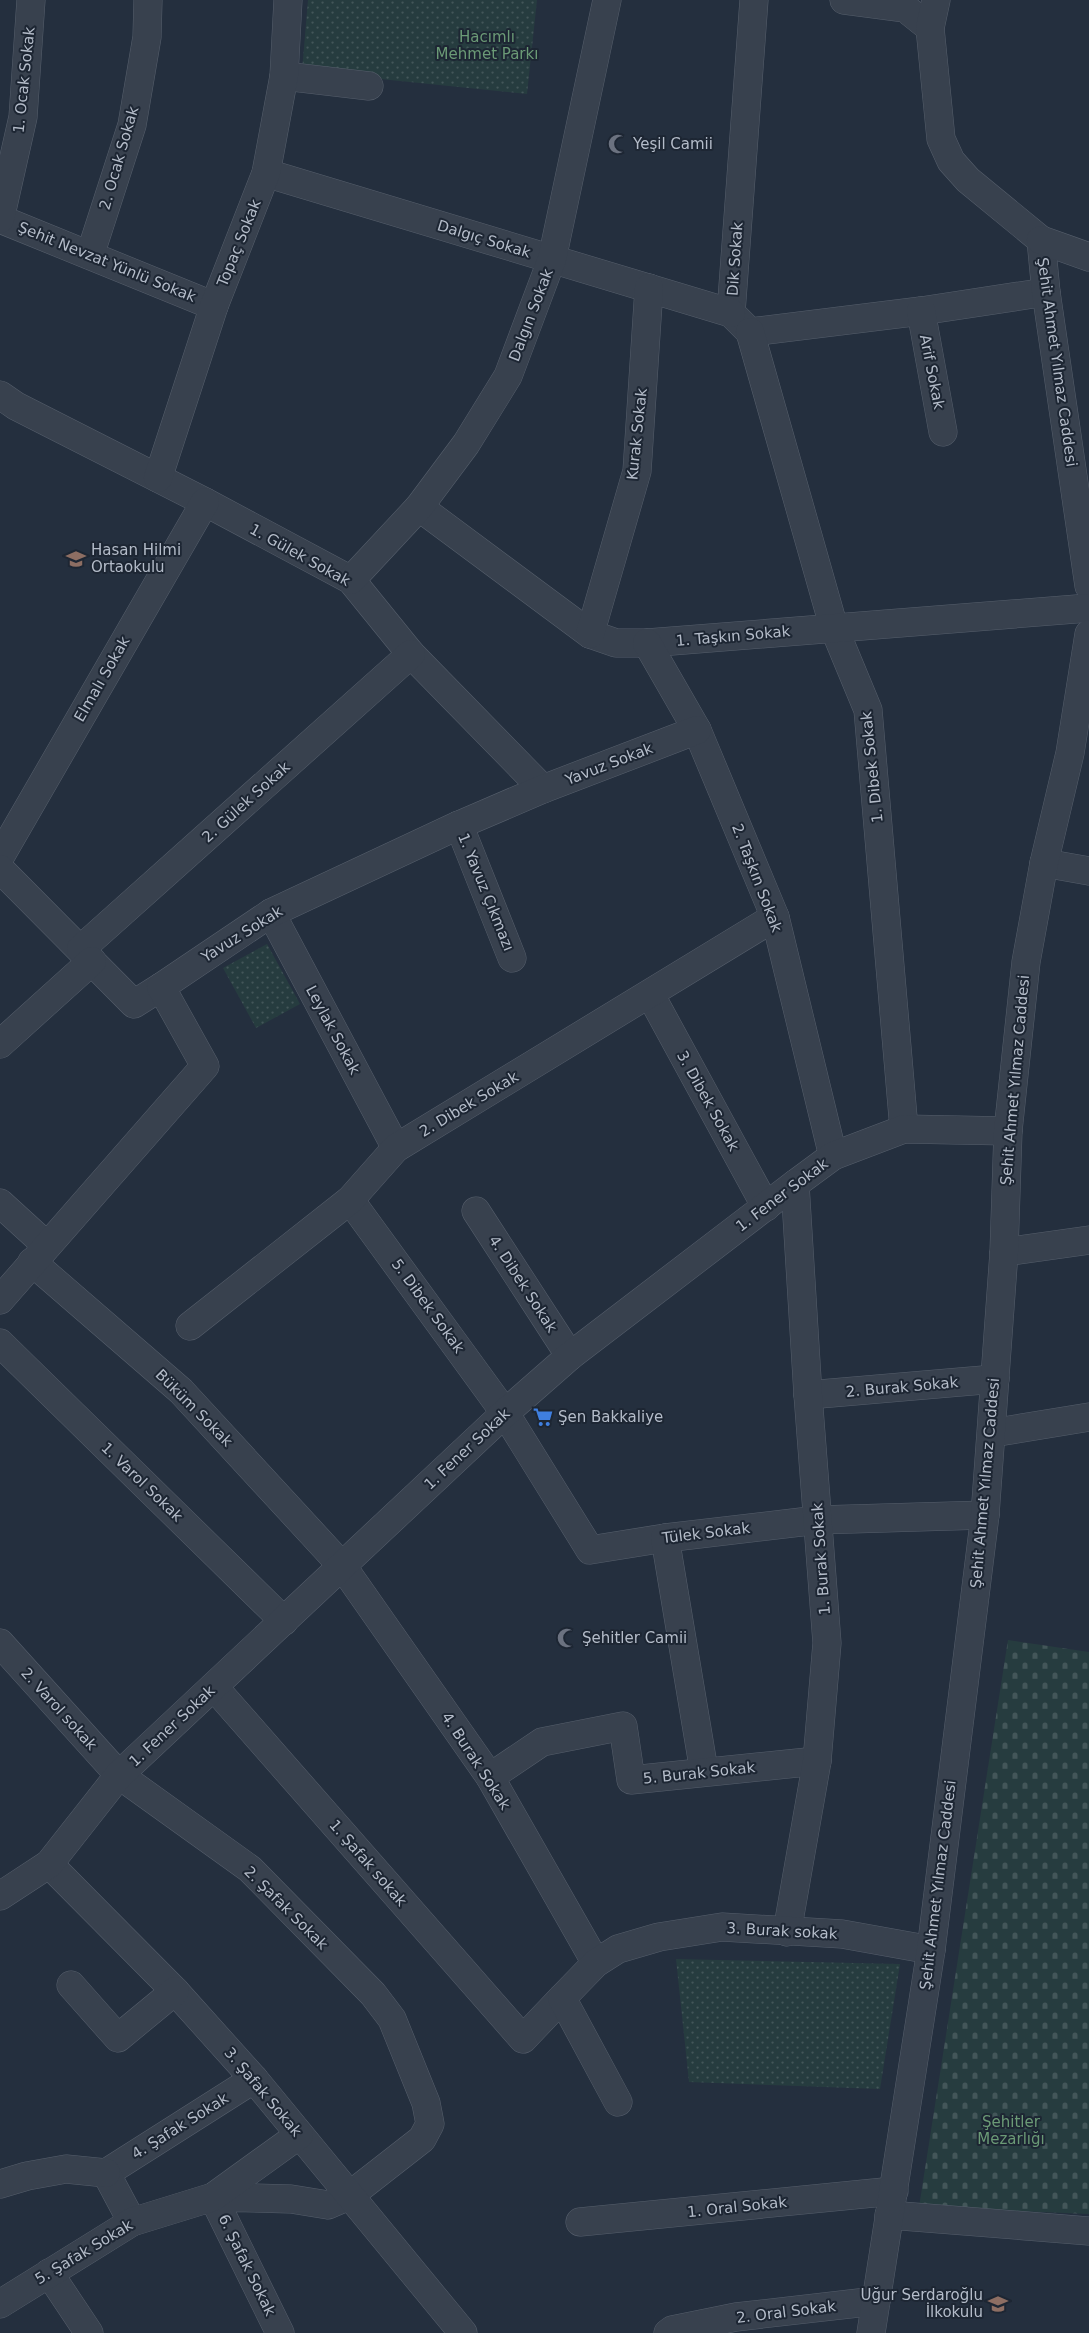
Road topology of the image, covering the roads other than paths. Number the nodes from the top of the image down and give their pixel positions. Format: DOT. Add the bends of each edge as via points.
graph roads {
  1 [pos="32,0"];
  2 [pos="148,0"];
  3 [pos="288,0"];
  4 [pos="607,0"];
  5 [pos="754,0"];
  6 [pos="844,0"];
  7 [pos="936,0"];
  8 [pos="930,28"];
  9 [pos="284,76"];
  10 [pos="369,86"];
  11 [pos="266,173"];
  12 [pos="0,219"];
  13 [pos="1041,240"];
  14 [pos="90,255"];
  15 [pos="1089,257"];
  16 [pos="552,259"];
  17 [pos="649,288"];
  18 [pos="1046,292"];
  19 [pos="214,306"];
  20 [pos="921,311"];
  21 [pos="731,313"];
  22 [pos="750,332"];
  23 [pos="0,395"];
  24 [pos="943,432"];
  25 [pos="158,478"];
  26 [pos="205,502"];
  27 [pos="419,507"];
  28 [pos="1083,508"];
  29 [pos="351,580"];
  30 [pos="1089,586"];
  31 [pos="1089,608"];
  32 [pos="834,628"];
  33 [pos="590,634"];
  34 [pos="1089,634"];
  35 [pos="647,643"];
  36 [pos="411,654"];
  37 [pos="1087,664"];
  38 [pos="698,730"];
  39 [pos="543,789"];
  40 [pos="459,825"];
  41 [pos="0,857"];
  42 [pos="1044,863"];
  43 [pos="0,869"];
  44 [pos="1089,871"];
  45 [pos="271,913"];
  46 [pos="775,917"];
  47 [pos="87,955"];
  48 [pos="512,958"];
  49 [pos="161,987"];
  50 [pos="650,994"];
  51 [pos="0,1044"];
  52 [pos="904,1129"];
  53 [pos="1008,1131"];
  54 [pos="396,1148"];
  55 [pos="833,1156"];
  56 [pos="795,1184"];
  57 [pos="350,1200"];
  58 [pos="0,1203"];
  59 [pos="766,1207"];
  60 [pos="476,1211"];
  61 [pos="1089,1240"];
  62 [pos="1004,1252"];
  63 [pos="39,1253"];
  64 [pos="0,1300"];
  65 [pos="190,1326"];
  66 [pos="0,1343"];
  67 [pos="570,1356"];
  68 [pos="995,1379"];
  69 [pos="808,1395"];
  70 [pos="505,1413"];
  71 [pos="1089,1417"];
  72 [pos="992,1433"];
  73 [pos="985,1515"];
  74 [pos="818,1520"];
  75 [pos="665,1538"];
  76 [pos="343,1567"];
  77 [pos="284,1621"];
  78 [pos="0,1643"];
  79 [pos="214,1687"];
  80 [pos="818,1761"];
  81 [pos="704,1771"];
  82 [pos="119,1775"];
  83 [pos="490,1777"];
  84 [pos="49,1864"];
  85 [pos="0,1896"];
  86 [pos="787,1932"];
  87 [pos="931,1950"];
  88 [pos="596,1963"];
  89 [pos="71,1985"];
  90 [pos="174,1991"];
  91 [pos="562,1998"];
  92 [pos="523,2039"];
  93 [pos="254,2079"];
  94 [pos="618,2102"];
  95 [pos="299,2135"];
  96 [pos="106,2173"];
  97 [pos="0,2184"];
  98 [pos="349,2196"];
  99 [pos="213,2197"];
  100 [pos="892,2203"];
  101 [pos="132,2222"];
  102 [pos="580,2222"];
  103 [pos="1089,2231"];
  104 [pos="49,2273"];
  105 [pos="876,2301"];
  106 [pos="0,2304"];
  107 [pos="89,2333"];
  108 [pos="280,2333"];
  109 [pos="463,2333"];
  110 [pos="668,2333"];
  111 [pos="871,2333"];
  1 -- 12 [label="street, 1. Ocak Sokak" via="23,117"];
  2 -- 14 [label="street, 2. Ocak Sokak" via="147,38 132,125"];
  3 -- 9 [label="street, Topaç Sokak"];
  4 -- 16 [label="street, Dalgın Sokak"];
  5 -- 21 [label="street, Dik Sokak"];
  6 -- 8 [label="street" via="905,8"];
  7 -- 8 [label="street, Şehit Ahmet Yılmaz Caddesi"];
  8 -- 13 [label="street, Şehit Ahmet Yılmaz Caddesi" via="941,138 951,161 968,180"];
  9 -- 10 [label="street"];
  9 -- 11 [label="street, Topaç Sokak"];
  11 -- 16 [label="street, Dalgıç Sokak"];
  11 -- 19 [label="street, Topaç Sokak"];
  12 -- 14 [label="street, Şehit Nevzat Yünlü Sokak"];
  13 -- 15 [label="street"];
  13 -- 18 [label="street, Şehit Ahmet Yılmaz Caddesi"];
  14 -- 19 [label="street, Şehit Nevzat Yünlü Sokak"];
  16 -- 17 [label="street, Dalgıç Sokak"];
  16 -- 27 [label="street, Dalgın Sokak" via="508,376 466,444"];
  17 -- 21 [label="street, Dalgıç Sokak"];
  17 -- 33 [label="street, Kurak Sokak" via="637,471"];
  18 -- 20 [label="street"];
  18 -- 28 [label="street, Şehit Ahmet Yılmaz Caddesi"];
  19 -- 25 [label="street, Topaç Sokak"];
  20 -- 22 [label="street"];
  20 -- 24 [label="street, Arif Sokak"];
  21 -- 22 [label="street, Dik Sokak"];
  22 -- 32 [label="street, 1. Dibek Sokak"];
  23 -- 25 [label="street, 1. Gülek Sokak"];
  25 -- 26 [label="street, 1. Gülek Sokak"];
  26 -- 29 [label="street, 1. Gülek Sokak"];
  26 -- 41 [label="street, Elmalı Sokak"];
  27 -- 29 [label="street, Dalgın Sokak"];
  27 -- 33 [label="street, 1. Taşkın Sokak"];
  28 -- 30 [label="street, Şehit Ahmet Yılmaz Caddesi"];
  29 -- 36 [label="street, 1. Gülek Sokak"];
  31 -- 32 [label="street, 1. Taşkın Sokak"];
  32 -- 35 [label="street, 1. Taşkın Sokak"];
  32 -- 52 [label="street, 1. Dibek Sokak" via="868,710"];
  33 -- 35 [label="street, 1. Taşkın Sokak" via="616,643"];
  34 -- 37 [label="street, Şehit Ahmet Yılmaz Caddesi"];
  35 -- 38 [label="street, 2. Taşkın Sokak"];
  36 -- 39 [label="street, 1. Gülek Sokak"];
  36 -- 47 [label="street, 2. Gülek Sokak"];
  37 -- 42 [label="street, Şehit Ahmet Yılmaz Caddesi"];
  38 -- 39 [label="street, Yavuz Sokak"];
  38 -- 46 [label="street, 2. Taşkın Sokak"];
  39 -- 40 [label="street, Yavuz Sokak"];
  40 -- 45 [label="street, Yavuz Sokak"];
  40 -- 48 [label="street, 1. Yavuz Çıkmazı"];
  42 -- 44 [label="street"];
  42 -- 53 [label="street, Şehit Ahmet Yılmaz Caddesi" via="1026,962"];
  43 -- 47 [label="street"];
  45 -- 49 [label="street, Yavuz Sokak"];
  45 -- 54 [label="street, Leylak Sokak"];
  46 -- 50 [label="street, 2. Dibek Sokak"];
  46 -- 55 [label="street, 2. Taşkın Sokak"];
  47 -- 49 [label="street" via="134,1004"];
  47 -- 51 [label="street, 2. Gülek Sokak"];
  49 -- 63 [label="street" via="205,1066"];
  50 -- 54 [label="street, 2. Dibek Sokak"];
  50 -- 59 [label="street, 3. Dibek Sokak"];
  52 -- 53 [label="street, 1. Fener Sokak"];
  52 -- 55 [label="street, 1. Fener Sokak"];
  53 -- 62 [label="street, Şehit Ahmet Yılmaz Caddesi"];
  54 -- 57 [label="street, 2. Dibek Sokak"];
  55 -- 56 [label="street, 1. Fener Sokak"];
  56 -- 59 [label="street, 1. Fener Sokak"];
  56 -- 69 [label="street, 1. Burak Sokak"];
  57 -- 65 [label="street, 2. Dibek Sokak"];
  57 -- 70 [label="street, 5. Dibek Sokak"];
  58 -- 63 [label="street, Büküm Sokak"];
  59 -- 67 [label="street, 1. Fener Sokak"];
  60 -- 67 [label="street, 4. Dibek Sokak"];
  61 -- 62 [label="street"];
  62 -- 68 [label="street, Şehit Ahmet Yılmaz Caddesi"];
  63 -- 64 [label="street"];
  63 -- 76 [label="street, Büküm Sokak" via="181,1391"];
  66 -- 77 [label="street, 1. Varol Sokak"];
  67 -- 70 [label="street, 1. Fener Sokak"];
  68 -- 69 [label="street, 2. Burak Sokak"];
  68 -- 72 [label="street, Şehit Ahmet Yılmaz Caddesi"];
  69 -- 74 [label="street, 1. Burak Sokak"];
  70 -- 75 [label="street, Tülek Sokak" via="590,1550"];
  70 -- 76 [label="street, 1. Fener Sokak"];
  71 -- 72 [label="street"];
  72 -- 73 [label="street, Şehit Ahmet Yılmaz Caddesi"];
  73 -- 74 [label="street, Tülek Sokak"];
  73 -- 87 [label="street, Şehit Ahmet Yılmaz Caddesi"];
  74 -- 75 [label="street, Tülek Sokak"];
  74 -- 80 [label="street, 1. Burak Sokak" via="827,1643"];
  75 -- 81 [label="street"];
  76 -- 77 [label="street, 1. Fener Sokak"];
  76 -- 83 [label="street, 4. Burak Sokak"];
  77 -- 79 [label="street, 1. Fener Sokak"];
  78 -- 82 [label="street, 2. Varol sokak"];
  79 -- 82 [label="street, 1. Fener Sokak"];
  79 -- 92 [label="street, 1. Şafak sokak"];
  80 -- 81 [label="street, 5. Burak Sokak"];
  80 -- 86 [label="street, 1. Burak Sokak"];
  81 -- 83 [label="street, 5. Burak Sokak" via="631,1780 623,1726 542,1742"];
  82 -- 84 [label="street, 1. Fener Sokak"];
  82 -- 98 [label="street, 2. Şafak Sokak" via="250,1870 373,1994 392,2020 426,2103 430,2124 422,2139"];
  83 -- 88 [label="street, 4. Burak Sokak"];
  84 -- 85 [label="street, 1. Fener Sokak"];
  84 -- 90 [label="street, 3. Şafak Sokak"];
  86 -- 87 [label="street, 3. Burak sokak" via="842,1934"];
  86 -- 88 [label="street, 3. Burak sokak" via="722,1927 659,1937 618,1949"];
  87 -- 100 [label="street, Şehit Ahmet Yılmaz Caddesi"];
  88 -- 91 [label="street, 3. Burak sokak"];
  89 -- 90 [label="street" via="118,2038"];
  90 -- 93 [label="street, 3. Şafak Sokak"];
  91 -- 92 [label="street, 3. Burak sokak"];
  91 -- 94 [label="street"];
  93 -- 95 [label="street, 3. Şafak Sokak"];
  93 -- 96 [label="street, 4. Şafak Sokak"];
  95 -- 98 [label="street, 3. Şafak Sokak"];
  95 -- 99 [label="street, 5. Şafak Sokak"];
  96 -- 97 [label="street" via="66,2170"];
  96 -- 101 [label="street"];
  98 -- 99 [label="street, 2. Şafak Sokak" via="328,2205 291,2198"];
  98 -- 109 [label="street, 3. Şafak Sokak"];
  99 -- 101 [label="street, 5. Şafak Sokak"];
  99 -- 108 [label="street, 6. Şafak Sokak"];
  100 -- 102 [label="street, 1. Oral Sokak"];
  100 -- 103 [label="street, 1. Oral Sokak"];
  100 -- 105 [label="street, Şehit Ahmet Yılmaz Caddesi"];
  101 -- 104 [label="street, 5. Şafak Sokak"];
  104 -- 106 [label="street, 5. Şafak Sokak"];
  104 -- 107 [label="street"];
  105 -- 110 [label="street, 2. Oral Sokak" via="736,2317"];
  105 -- 111 [label="street, Şehit Ahmet Yılmaz Caddesi"];
}
